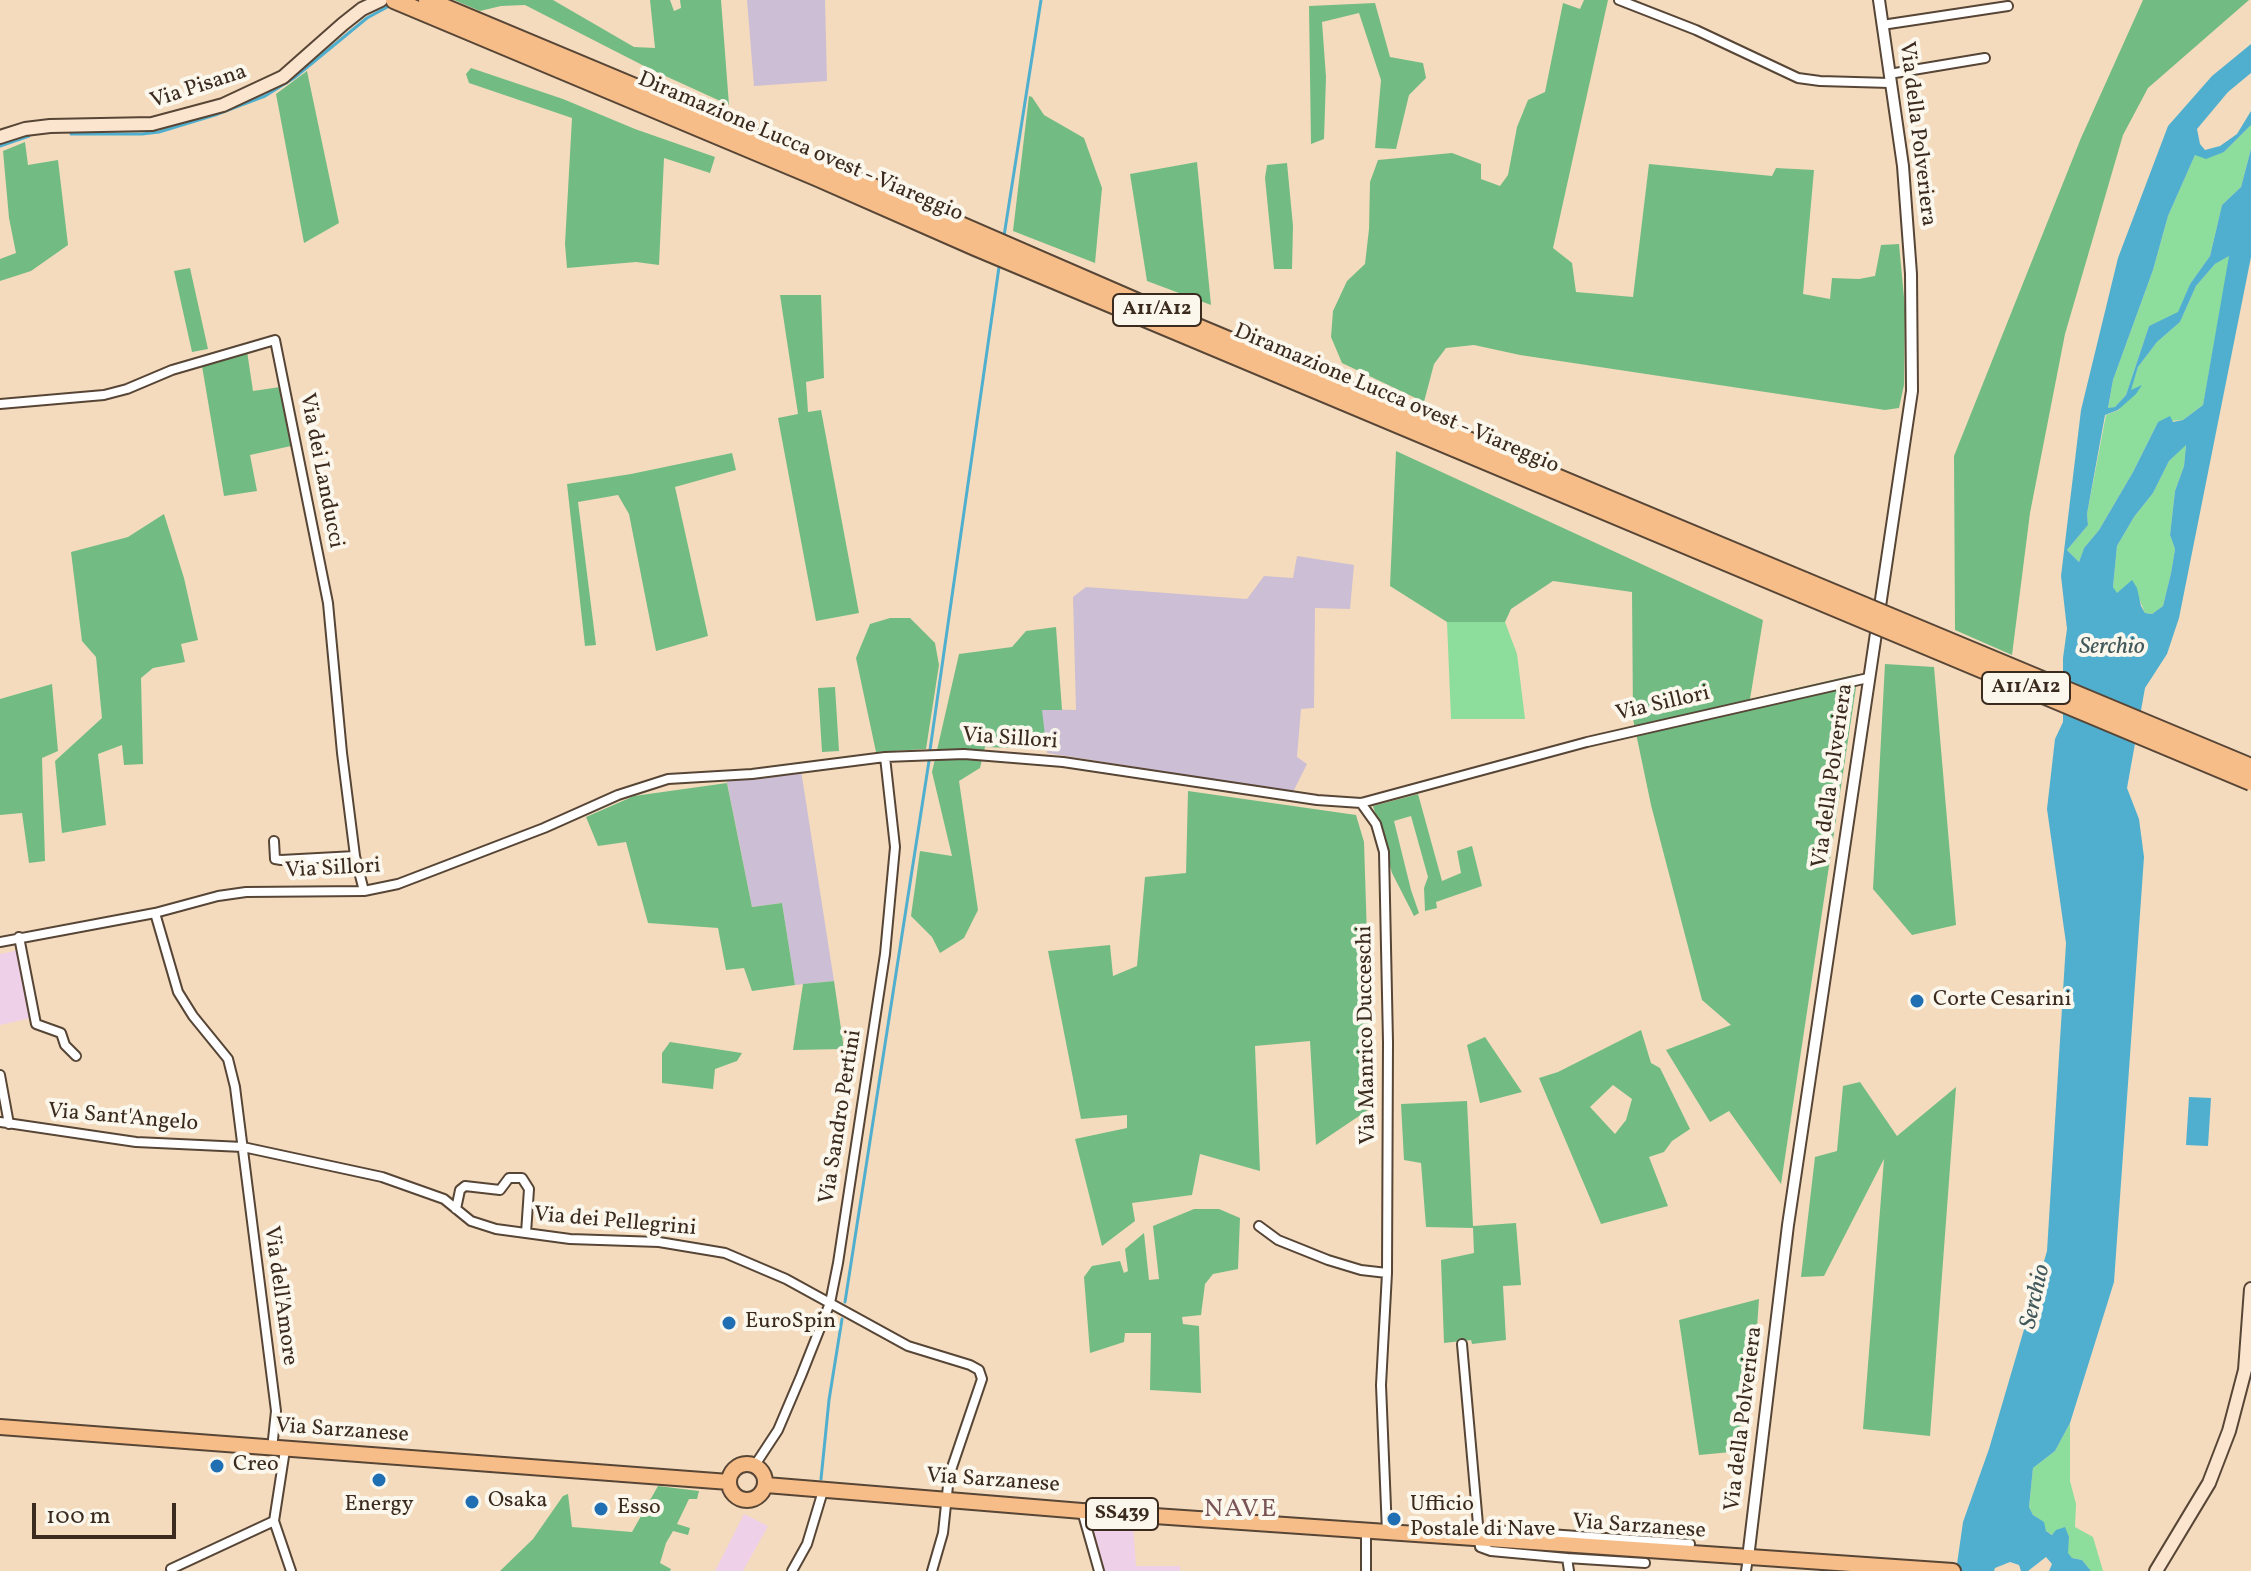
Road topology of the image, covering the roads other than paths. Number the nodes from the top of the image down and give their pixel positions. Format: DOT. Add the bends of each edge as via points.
graph roads {
  1 [pos="381,0"];
  2 [pos="394,0"];
  3 [pos="427,0"];
  4 [pos="1619,0"];
  5 [pos="1879,0"];
  6 [pos="2008,6"];
  7 [pos="1882,25"];
  8 [pos="509,40"];
  9 [pos="1985,58"];
  10 [pos="1890,78"];
  11 [pos="0,137"];
  12 [pos="0,404"];
  13 [pos="1804,588"];
  14 [pos="1868,678"];
  15 [pos="885,757"];
  16 [pos="2251,767"];
  17 [pos="2251,782"];
  18 [pos="1361,803"];
  19 [pos="274,841"];
  20 [pos="355,856"];
  21 [pos="364,891"];
  22 [pos="155,913"];
  23 [pos="19,937"];
  24 [pos="0,942"];
  25 [pos="76,1056"];
  26 [pos="0,1075"];
  27 [pos="5,1123"];
  28 [pos="243,1147"];
  29 [pos="456,1209"];
  30 [pos="1259,1226"];
  31 [pos="526,1233"];
  32 [pos="1387,1273"];
  33 [pos="2251,1289"];
  34 [pos="830,1303"];
  35 [pos="1462,1344"];
  36 [pos="2245,1399"];
  37 [pos="0,1427"];
  38 [pos="279,1450"];
  39 [pos="755,1465"];
  40 [pos="729,1482"];
  41 [pos="766,1485"];
  42 [pos="823,1491"];
  43 [pos="945,1501"];
  44 [pos="1082,1511"];
  45 [pos="274,1521"];
  46 [pos="1366,1530"];
  47 [pos="1387,1532"];
  48 [pos="1479,1534"];
  49 [pos="1690,1544"];
  50 [pos="1567,1558"];
  51 [pos="1645,1563"];
  52 [pos="1747,1564"];
  53 [pos="171,1569"];
  54 [pos="1925,1570"];
  55 [pos="291,1571"];
  56 [pos="792,1571"];
  57 [pos="932,1571"];
  58 [pos="1099,1571"];
  59 [pos="1366,1571"];
  60 [pos="1569,1571"];
  61 [pos="1953,1571"];
  62 [pos="2156,1571"];
  1 -- 11 [label="main road, Via Pisana" via="362,9 283,77 223,105 152,124 50,126"];
  2 -- 8 [label="highway, Diramazione Lucca ovest - Viareggio / A11/A12"];
  3 -- 8 [label="highway, Diramazione Lucca ovest - Viareggio / A11/A12"];
  4 -- 10 [label="street" via="1798,78"];
  5 -- 7 [label="street, Via della Polveriera"];
  6 -- 7 [label="street"];
  7 -- 10 [label="street, Via della Polveriera"];
  8 -- 13 [label="highway, Diramazione Lucca ovest - Viareggio / A11/A12" via="975,247"];
  9 -- 10 [label="street"];
  10 -- 14 [label="street, Via della Polveriera" via="1909,241 1912,391"];
  12 -- 20 [label="street, Via dei Landucci" via="104,395 275,340 328,603"];
  13 -- 16 [label="highway, Diramazione Lucca ovest - Viareggio / A11/A12, bridge"];
  13 -- 17 [label="highway, Diramazione Lucca ovest - Viareggio / A11/A12, bridge"];
  14 -- 18 [label="street, Via Sillori" via="1603,738"];
  14 -- 52 [label="street, Via della Polveriera" via="1788,1225"];
  15 -- 18 [label="street, Via Sillori" via="964,754 1063,762"];
  15 -- 21 [label="street, Via Sillori" via="668,779 429,873"];
  15 -- 34 [label="street, Via Sandro Pertini" via="895,847 885,954"];
  18 -- 32 [label="street, Via Manrico Ducceschi" via="1376,824 1384,852"];
  19 -- 20 [label="street" via="275,859"];
  20 -- 21 [label="street, Via dei Landucci"];
  21 -- 22 [label="street, Via Sillori" via="246,892"];
  22 -- 23 [label="street, Via Sillori"];
  22 -- 28 [label="street, Via dell'Amore" via="178,992 228,1059"];
  23 -- 24 [label="street, Via Sillori"];
  23 -- 25 [label="street" via="36,1024 61,1033"];
  26 -- 27 [label="street"];
  27 -- 28 [label="street, Via Sant'Angelo" via="136,1142"];
  28 -- 29 [label="street, Via dei Pellegrini" via="382,1177 444,1199"];
  28 -- 38 [label="street, Via dell'Amore"];
  29 -- 31 [label="street, Via dei Pellegrini" via="471,1221"];
  29 -- 31 [label="street" via="465,1186 500,1190 509,1178 522,1178 529,1189"];
  30 -- 32 [label="street" via="1278,1240 1328,1260"];
  31 -- 34 [label="street, Via dei Pellegrini" via="659,1242 725,1253"];
  32 -- 47 [label="street, Via Manrico Ducceschi" via="1381,1385"];
  33 -- 36 [label="main road"];
  34 -- 39 [label="street, Via Sandro Pertini" via="778,1430"];
  34 -- 43 [label="street, Via dei Pellegrini" via="908,1346 981,1373"];
  35 -- 48 [label="street"];
  36 -- 62 [label="main road" via="2209,1483"];
  37 -- 38 [label="main road, Via Sarzanese"];
  38 -- 40 [label="main road, Via Sarzanese"];
  38 -- 45 [label="street, Via dell'Amore"];
  39 -- 40 [label="main road" via="737,1466"];
  39 -- 41 [label="main road" via="764,1473"];
  40 -- 41 [label="main road, Via Sarzanese" via="733,1494 749,1501"];
  41 -- 42 [label="main road, Via Sarzanese / SS439"];
  42 -- 43 [label="main road, Via Sarzanese / SS439"];
  42 -- 56 [label="street" via="807,1544"];
  43 -- 44 [label="main road, Via Sarzanese / SS439"];
  43 -- 57 [label="street"];
  44 -- 46 [label="main road, Via Sarzanese / SS439"];
  44 -- 58 [label="street"];
  45 -- 53 [label="street"];
  45 -- 55 [label="street"];
  46 -- 47 [label="main road, Via Sarzanese / SS439"];
  46 -- 59 [label="street"];
  47 -- 48 [label="main road, Via Sarzanese / SS439"];
  48 -- 49 [label="street"];
  48 -- 50 [label="street" via="1485,1550"];
  48 -- 52 [label="main road, Via Sarzanese / SS439"];
  50 -- 51 [label="street"];
  50 -- 60 [label="street"];
  52 -- 54 [label="main road, Via Sarzanese / SS439"];
  54 -- 61 [label="main road, SS439"];
}
